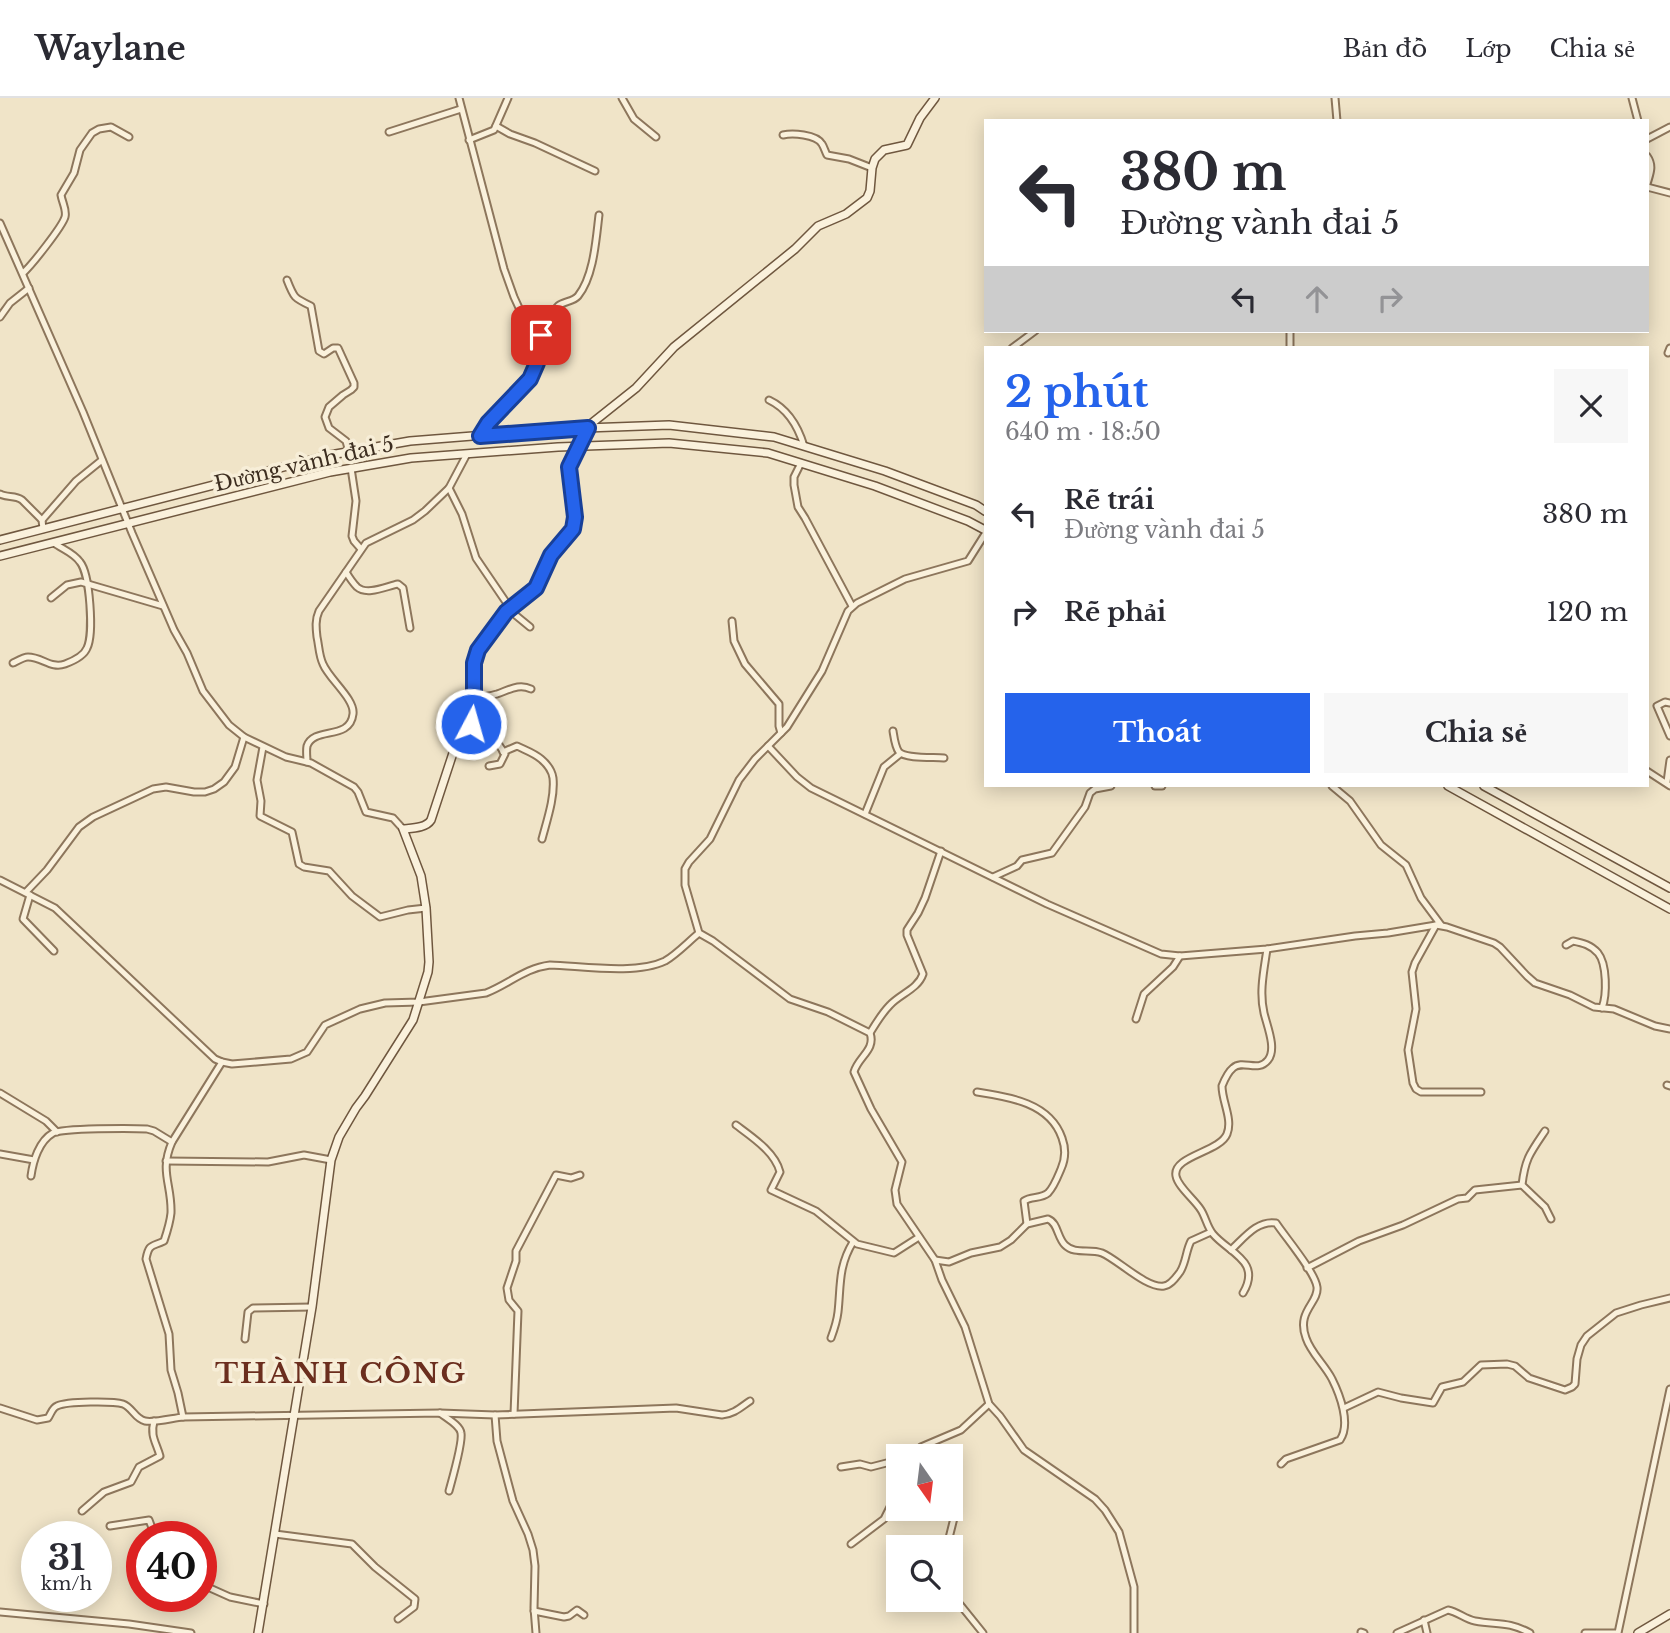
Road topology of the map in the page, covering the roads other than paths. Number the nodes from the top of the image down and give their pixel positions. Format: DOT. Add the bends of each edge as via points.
graph roads {
  1 [pos="458,98"];
  2 [pos="508,98"];
  3 [pos="622,98"];
  4 [pos="935,98"];
  5 [pos="1335,98"];
  6 [pos="1632,98"];
  7 [pos="461,109"];
  8 [pos="1337,119"];
  9 [pos="1637,119"];
  10 [pos="496,126"];
  11 [pos="1670,127"];
  12 [pos="389,132"];
  13 [pos="783,135"];
  14 [pos="129,137"];
  15 [pos="656,138"];
  16 [pos="1649,138"];
  17 [pos="470,140"];
  18 [pos="1649,160"];
  19 [pos="872,168"];
  20 [pos="595,171"];
  21 [pos="1649,178"];
  22 [pos="1649,187"];
  23 [pos="1670,193"];
  24 [pos="599,215"];
  25 [pos="0,223"];
  26 [pos="23,273"];
  27 [pos="287,280"];
  28 [pos="29,288"];
  29 [pos="0,317"];
  30 [pos="1032,333"];
  31 [pos="536,345"];
  32 [pos="1015,346"];
  33 [pos="769,400"];
  34 [pos="588,428"];
  35 [pos="480,436"];
  36 [pos="579,446"];
  37 [pos="804,446"];
  38 [pos="349,452"];
  39 [pos="467,454"];
  40 [pos="102,460"];
  41 [pos="801,463"];
  42 [pos="351,468"];
  43 [pos="449,488"];
  44 [pos="0,494"];
  45 [pos="122,508"];
  46 [pos="984,510"];
  47 [pos="43,524"];
  48 [pos="128,524"];
  49 [pos="984,531"];
  50 [pos="984,534"];
  51 [pos="0,540"];
  52 [pos="54,543"];
  53 [pos="361,549"];
  54 [pos="0,556"];
  55 [pos="346,572"];
  56 [pos="87,584"];
  57 [pos="51,598"];
  58 [pos="163,606"];
  59 [pos="852,606"];
  60 [pos="509,609"];
  61 [pos="732,621"];
  62 [pos="530,627"];
  63 [pos="410,628"];
  64 [pos="13,663"];
  65 [pos="531,689"];
  66 [pos="474,699"];
  67 [pos="1670,703"];
  68 [pos="474,717"];
  69 [pos="893,731"];
  70 [pos="781,733"];
  71 [pos="1670,736"];
  72 [pos="244,737"];
  73 [pos="768,746"];
  74 [pos="263,747"];
  75 [pos="503,752"];
  76 [pos="900,754"];
  77 [pos="944,758"];
  78 [pos="1670,760"];
  79 [pos="307,762"];
  80 [pos="489,766"];
  81 [pos="1649,772"];
  82 [pos="1669,784"];
  83 [pos="1106,787"];
  84 [pos="1333,787"];
  85 [pos="1450,787"];
  86 [pos="1486,787"];
  87 [pos="865,814"];
  88 [pos="403,829"];
  89 [pos="542,839"];
  90 [pos="941,851"];
  91 [pos="993,877"];
  92 [pos="0,880"];
  93 [pos="1670,888"];
  94 [pos="28,894"];
  95 [pos="426,908"];
  96 [pos="1670,909"];
  97 [pos="1439,925"];
  98 [pos="699,933"];
  99 [pos="1566,945"];
  100 [pos="1267,949"];
  101 [pos="54,951"];
  102 [pos="1180,957"];
  103 [pos="419,1002"];
  104 [pos="1602,1008"];
  105 [pos="1136,1018"];
  106 [pos="1670,1029"];
  107 [pos="870,1033"];
  108 [pos="222,1062"];
  109 [pos="977,1092"];
  110 [pos="1481,1092"];
  111 [pos="0,1093"];
  112 [pos="736,1125"];
  113 [pos="1545,1131"];
  114 [pos="57,1132"];
  115 [pos="172,1142"];
  116 [pos="0,1154"];
  117 [pos="34,1160"];
  118 [pos="331,1160"];
  119 [pos="166,1161"];
  120 [pos="580,1175"];
  121 [pos="30,1176"];
  122 [pos="1522,1185"];
  123 [pos="1551,1219"];
  124 [pos="1027,1224"];
  125 [pos="1210,1232"];
  126 [pos="919,1237"];
  127 [pos="853,1242"];
  128 [pos="1231,1250"];
  129 [pos="935,1260"];
  130 [pos="1307,1268"];
  131 [pos="1243,1293"];
  132 [pos="1670,1298"];
  133 [pos="312,1307"];
  134 [pos="831,1338"];
  135 [pos="245,1339"];
  136 [pos="1670,1393"];
  137 [pos="750,1401"];
  138 [pos="989,1404"];
  139 [pos="0,1408"];
  140 [pos="1344,1408"];
  141 [pos="440,1413"];
  142 [pos="295,1414"];
  143 [pos="514,1414"];
  144 [pos="495,1415"];
  145 [pos="183,1417"];
  146 [pos="154,1420"];
  147 [pos="928,1444"];
  148 [pos="886,1463"];
  149 [pos="1281,1464"];
  150 [pos="841,1467"];
  151 [pos="449,1491"];
  152 [pos="82,1511"];
  153 [pos="886,1515"];
  154 [pos="275,1534"];
  155 [pos="851,1544"];
  156 [pos="217,1591"];
  157 [pos="264,1604"];
  158 [pos="963,1608"];
  159 [pos="534,1611"];
  160 [pos="0,1612"];
  161 [pos="1670,1614"];
  162 [pos="584,1615"];
  163 [pos="398,1619"];
  164 [pos="1424,1620"];
  165 [pos="191,1633"];
  166 [pos="258,1633"];
  167 [pos="536,1633"];
  168 [pos="983,1633"];
  169 [pos="1134,1633"];
  170 [pos="1397,1633"];
  171 [pos="1427,1633"];
  172 [pos="1530,1633"];
  173 [pos="1585,1633"];
  174 [pos="1638,1633"];
  1 -- 7 [label="street"];
  2 -- 10 [label="street"];
  3 -- 15 [label="street" via="634,119"];
  4 -- 19 [label="main road" via="907,145 879,153"];
  5 -- 8 [label="street"];
  6 -- 9 [label="street"];
  7 -- 12 [label="street"];
  7 -- 17 [label="street"];
  10 -- 17 [label="street"];
  10 -- 20 [label="street"];
  11 -- 16 [label="street"];
  13 -- 19 [label="street" via="796,133 821,141 827,155"];
  14 -- 26 [label="street" via="111,127 92,133 61,195 66,212 63,222"];
  17 -- 31 [label="street" via="504,269"];
  18 -- 21 [label="street"];
  19 -- 34 [label="main road" via="867,198 818,226 674,347 636,388"];
  22 -- 23 [label="street"];
  24 -- 31 [label="street" via="587,277 576,298 560,304 545,323"];
  25 -- 26 [label="street"];
  26 -- 28 [label="street"];
  27 -- 38 [label="street" via="293,295 311,306 318,351 324,354 338,348 354,383 329,407 326,417 329,428 346,441"];
  28 -- 29 [label="street"];
  28 -- 40 [label="street"];
  30 -- 32 [label="street"];
  31 -- 35 [label="street" via="537,363 530,379"];
  33 -- 37 [label="street" via="786,410"];
  34 -- 35 [label="main road, Đường vành đai 5"];
  34 -- 36 [label="main road"];
  34 -- 37 [label="main road, Đường vành đai 5" via="669,425 774,436"];
  35 -- 38 [label="main road, Đường vành đai 5" via="410,441"];
  36 -- 39 [label="main road, Đường vành đai 5"];
  36 -- 41 [label="main road, Đường vành đai 5" via="669,443 768,453"];
  36 -- 60 [label="main road" via="569,467 573,529 551,555 536,588"];
  37 -- 46 [label="main road, Đường vành đai 5" via="885,471"];
  38 -- 45 [label="main road, Đường vành đai 5"];
  39 -- 42 [label="main road, Đường vành đai 5"];
  39 -- 43 [label="street"];
  40 -- 45 [label="street"];
  40 -- 47 [label="street" via="76,481"];
  41 -- 49 [label="main road, Đường vành đai 5" via="875,486"];
  41 -- 59 [label="street" via="793,477 798,507"];
  42 -- 48 [label="main road, Đường vành đai 5"];
  42 -- 53 [label="street" via="356,501 352,536"];
  43 -- 53 [label="street" via="419,516 373,538"];
  43 -- 60 [label="street" via="463,514 476,558"];
  44 -- 47 [label="street" via="18,497"];
  45 -- 47 [label="main road, Đường vành đai 5"];
  45 -- 48 [label="street"];
  47 -- 51 [label="main road, Đường vành đai 5"];
  48 -- 52 [label="main road, Đường vành đai 5"];
  48 -- 58 [label="street"];
  50 -- 59 [label="street" via="968,561 905,579"];
  52 -- 54 [label="main road, Đường vành đai 5"];
  52 -- 56 [label="street" via="81,562"];
  53 -- 55 [label="street"];
  55 -- 63 [label="street" via="362,590 401,585"];
  55 -- 79 [label="street" via="319,611 316,624 320,657 351,703 353,716 344,729 310,740"];
  56 -- 57 [label="street" via="67,585"];
  56 -- 58 [label="street"];
  56 -- 64 [label="street" via="90,622 86,652 63,665 29,657"];
  58 -- 72 [label="street" via="203,691"];
  59 -- 70 [label="street" via="825,665"];
  60 -- 62 [label="street"];
  60 -- 66 [label="main road" via="475,655"];
  61 -- 70 [label="street" via="734,641 746,664 779,704"];
  65 -- 66 [label="street" via="513,688"];
  66 -- 68 [label="main road"];
  67 -- 71 [label="street" via="1657,706"];
  68 -- 75 [label="street"];
  68 -- 88 [label="main road" via="453,754 429,824"];
  69 -- 76 [label="street"];
  70 -- 73 [label="street"];
  72 -- 74 [label="street"];
  72 -- 94 [label="street" via="235,766 224,782 205,792 153,789 93,817 79,827"];
  73 -- 87 [label="street" via="811,788"];
  73 -- 98 [label="street" via="739,780 710,839 685,869"];
  74 -- 79 [label="street"];
  74 -- 95 [label="street" via="257,780 260,816 292,832 299,864 329,871 352,897 380,918"];
  75 -- 80 [label="street" via="500,764"];
  75 -- 89 [label="street" via="517,746 543,760 551,770 552,794"];
  76 -- 77 [label="street"];
  76 -- 87 [label="street" via="881,771"];
  78 -- 82 [label="street"];
  79 -- 88 [label="street" via="354,786 366,812 393,818"];
  81 -- 82 [label="street"];
  83 -- 91 [label="street" via="1090,793 1052,853 1022,860"];
  84 -- 97 [label="street" via="1350,801 1381,845 1406,865"];
  85 -- 96 [label="main road"];
  86 -- 93 [label="main road"];
  87 -- 90 [label="street"];
  88 -- 95 [label="main road" via="421,876"];
  90 -- 91 [label="street"];
  90 -- 107 [label="street" via="906,935 923,974 891,1003"];
  91 -- 102 [label="street" via="1153,951"];
  92 -- 94 [label="street"];
  94 -- 101 [label="street" via="23,919"];
  94 -- 108 [label="street" via="55,908"];
  95 -- 103 [label="main road" via="429,967"];
  97 -- 100 [label="street"];
  97 -- 104 [label="street" via="1494,943 1535,983"];
  97 -- 110 [label="street" via="1412,972 1416,1009 1408,1050 1413,1083 1421,1092"];
  98 -- 103 [label="street" via="669,958 649,967 541,966 486,993"];
  98 -- 107 [label="street" via="790,999"];
  99 -- 104 [label="street" via="1585,943 1599,954 1606,988"];
  100 -- 102 [label="street"];
  100 -- 125 [label="street" via="1262,1001 1271,1054 1262,1066 1233,1068 1222,1086 1228,1116 1224,1139 1183,1161 1176,1171"];
  102 -- 105 [label="street" via="1144,994"];
  103 -- 108 [label="street" via="373,1005 331,1021 307,1052 291,1059"];
  103 -- 118 [label="main road" via="410,1025 339,1137"];
  104 -- 106 [label="street"];
  107 -- 126 [label="street" via="873,1042 855,1067 855,1077 900,1157 895,1197"];
  108 -- 115 [label="street"];
  109 -- 124 [label="street" via="1028,1104 1058,1126 1065,1162 1050,1192 1024,1201"];
  111 -- 114 [label="street"];
  112 -- 127 [label="street" via="776,1162 780,1172 771,1190 812,1208"];
  113 -- 122 [label="street" via="1524,1166"];
  114 -- 115 [label="street" via="139,1129 154,1131"];
  114 -- 117 [label="street" via="45,1141"];
  115 -- 119 [label="street"];
  116 -- 117 [label="street"];
  117 -- 121 [label="street"];
  118 -- 119 [label="street" via="299,1155 268,1162"];
  118 -- 133 [label="main road"];
  119 -- 145 [label="street" via="169,1222 164,1241 149,1247 146,1259 169,1334 171,1370"];
  120 -- 143 [label="street" via="556,1175 516,1251 507,1288 518,1311"];
  122 -- 123 [label="street"];
  122 -- 130 [label="street" via="1475,1190 1469,1198 1359,1241"];
  124 -- 125 [label="street" via="1051,1219 1070,1249 1104,1254 1160,1286 1171,1283 1181,1271 1191,1241"];
  124 -- 129 [label="street" via="1000,1247 949,1262"];
  125 -- 128 [label="street"];
  126 -- 127 [label="street" via="894,1253"];
  126 -- 129 [label="street"];
  127 -- 134 [label="street" via="840,1275"];
  128 -- 130 [label="street" via="1254,1228 1276,1223"];
  128 -- 131 [label="street" via="1248,1270"];
  129 -- 138 [label="street" via="968,1335"];
  130 -- 140 [label="street" via="1317,1288 1303,1320 1304,1334"];
  132 -- 140 [label="street" via="1616,1313 1587,1336 1577,1359 1575,1384 1569,1389 1529,1378 1511,1364 1485,1364 1463,1382 1442,1387 1433,1403 1378,1392"];
  133 -- 135 [label="street" via="250,1309"];
  133 -- 142 [label="main road"];
  136 -- 173 [label="street" via="1618,1633"];
  137 -- 143 [label="street" via="729,1415 676,1408"];
  138 -- 147 [label="street" via="961,1430"];
  138 -- 169 [label="street" via="1024,1450 1095,1499 1114,1522 1134,1582"];
  139 -- 146 [label="street" via="41,1420 58,1405 94,1401 124,1404 142,1421"];
  140 -- 149 [label="street" via="1340,1440"];
  141 -- 142 [label="street"];
  141 -- 144 [label="street"];
  141 -- 151 [label="street" via="462,1434"];
  142 -- 145 [label="street"];
  142 -- 154 [label="main road"];
  143 -- 144 [label="street"];
  144 -- 159 [label="street" via="513,1501 533,1550"];
  145 -- 146 [label="street"];
  146 -- 152 [label="street" via="153,1441 160,1456 139,1467 131,1482 104,1492"];
  148 -- 150 [label="street"];
  153 -- 155 [label="street"];
  154 -- 157 [label="main road"];
  154 -- 163 [label="street" via="352,1544 415,1599 414,1607"];
  156 -- 157 [label="street"];
  157 -- 166 [label="main road"];
  158 -- 168 [label="street"];
  159 -- 162 [label="street" via="567,1617 577,1610"];
  159 -- 167 [label="street"];
  160 -- 165 [label="street"];
  161 -- 174 [label="main road"];
  164 -- 170 [label="street"];
  164 -- 171 [label="street"];
  164 -- 172 [label="street" via="1448,1610"];
}
